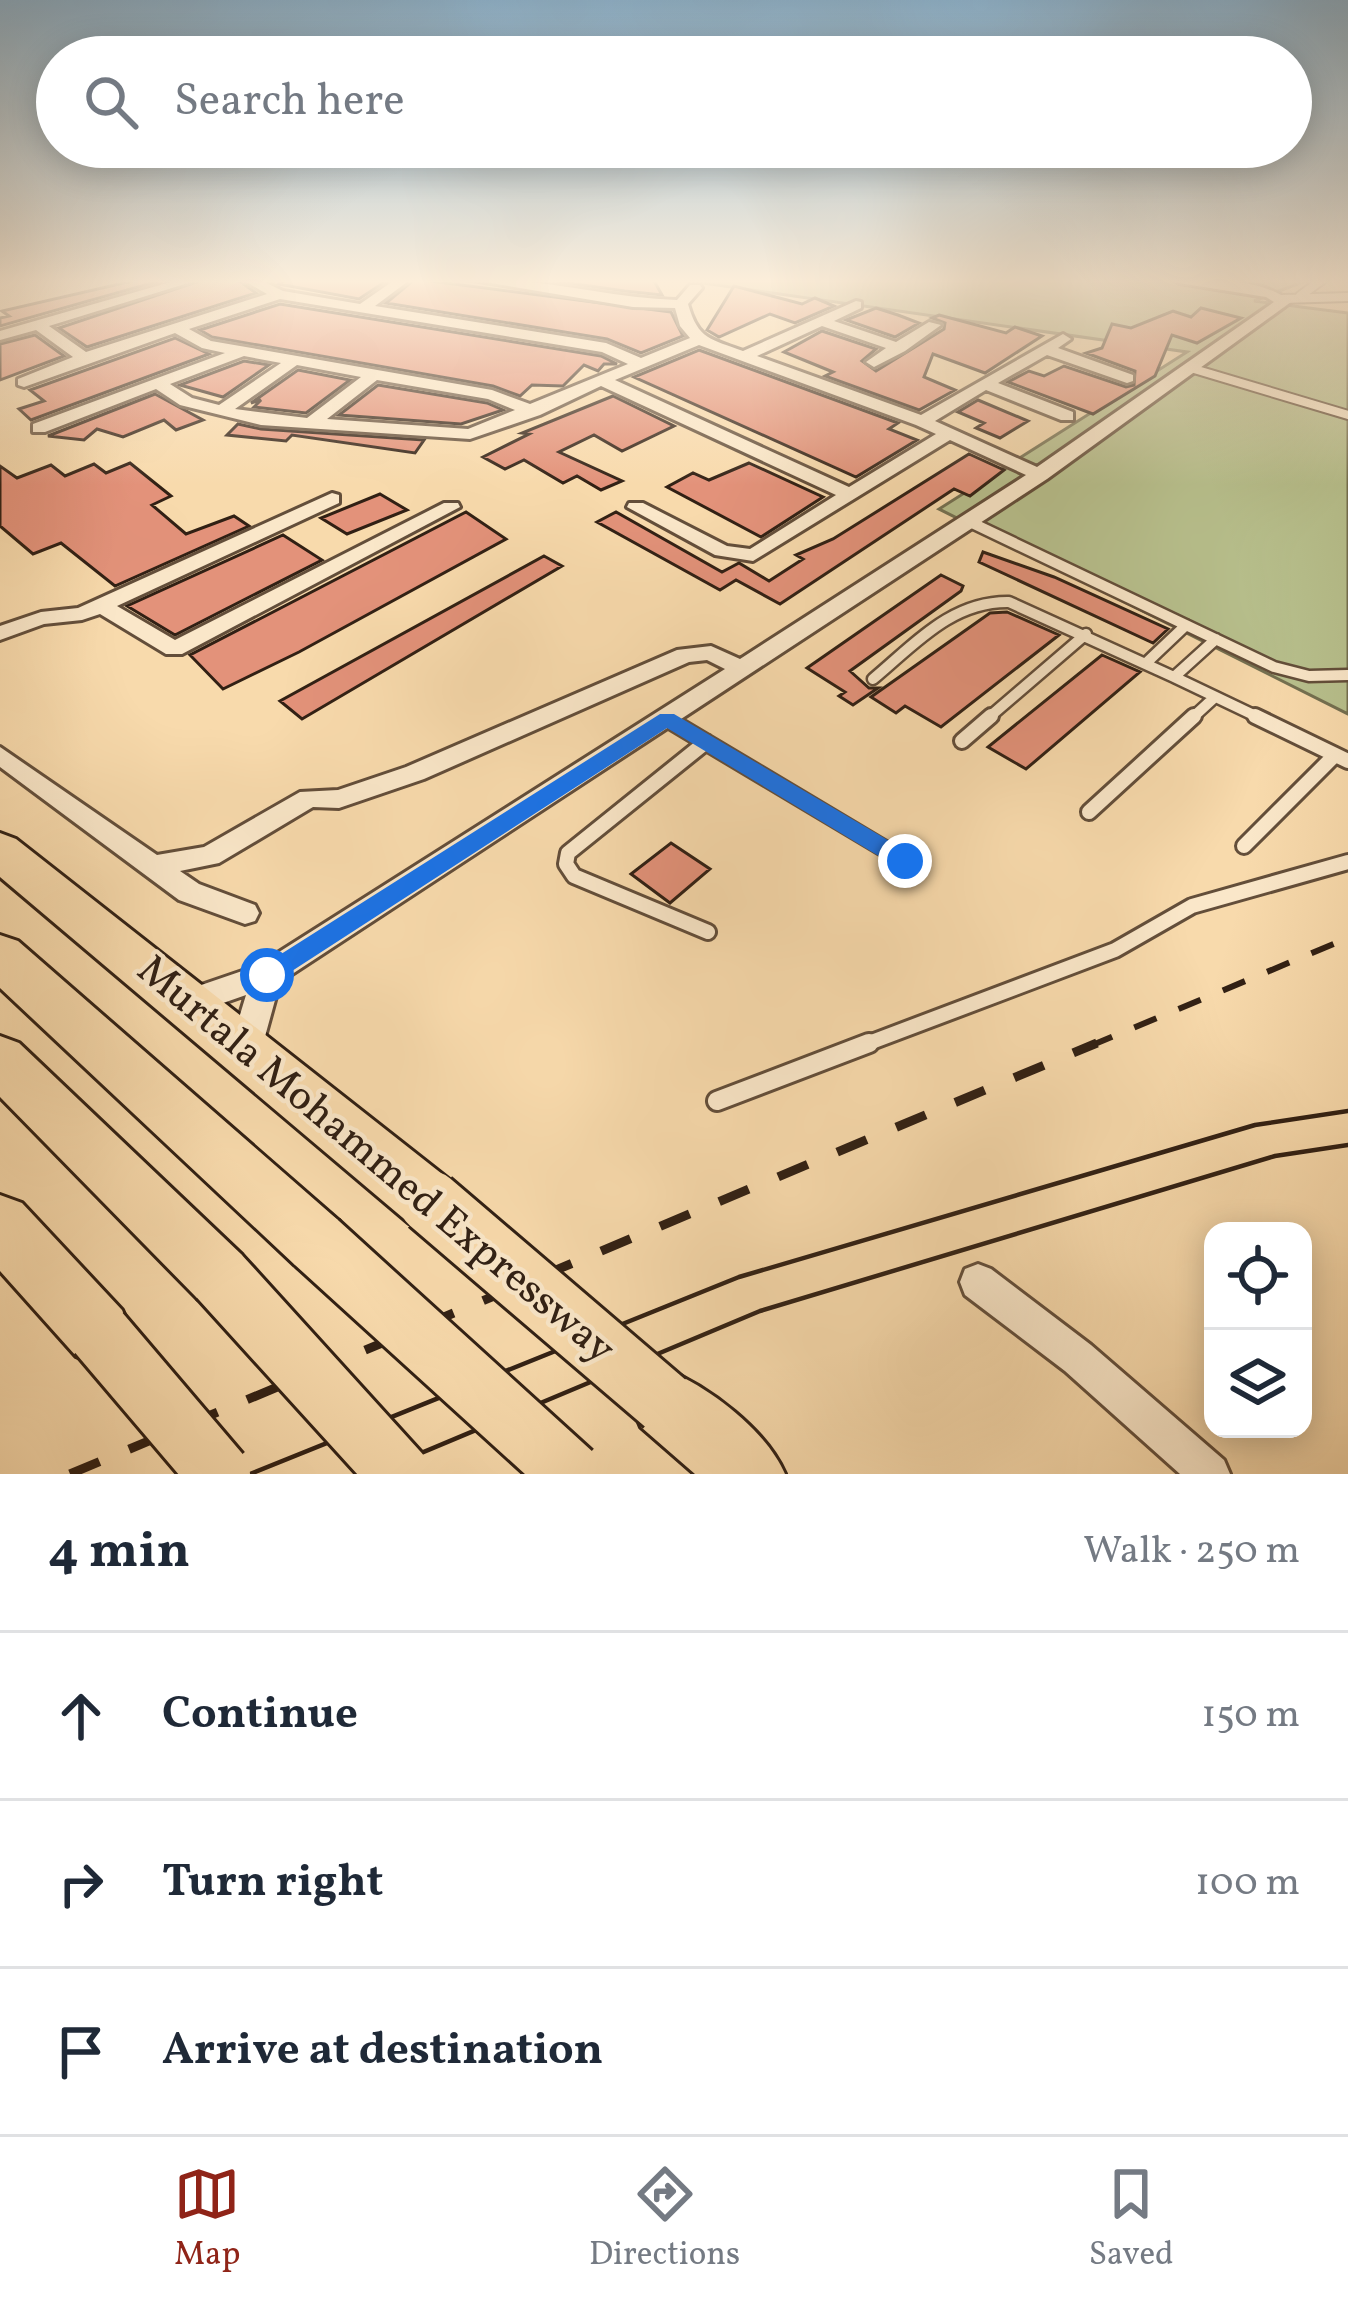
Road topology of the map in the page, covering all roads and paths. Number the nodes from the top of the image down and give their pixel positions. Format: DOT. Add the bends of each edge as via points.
graph roads {
  1 [pos="70,348"];
  2 [pos="111,348"];
  3 [pos="227,348"];
  4 [pos="605,348"];
  5 [pos="682,348"];
  6 [pos="719,348"];
  7 [pos="762,348"];
  8 [pos="900,348"];
  9 [pos="1224,348"];
  10 [pos="1046,349"];
  11 [pos="243,351"];
  12 [pos="742,357"];
  13 [pos="84,358"];
  14 [pos="293,361"];
  15 [pos="874,362"];
  16 [pos="643,365"];
  17 [pos="1194,369"];
  18 [pos="373,375"];
  19 [pos="1126,378"];
  20 [pos="24,382"];
  21 [pos="605,382"];
  22 [pos="986,384"];
  23 [pos="161,385"];
  24 [pos="534,411"];
  25 [pos="220,412"];
  26 [pos="1348,415"];
  27 [pos="1067,416"];
  28 [pos="922,421"];
  29 [pos="309,425"];
  30 [pos="39,428"];
  31 [pos="949,433"];
  32 [pos="1041,476"];
  33 [pos="850,495"];
  34 [pos="332,499"];
  35 [pos="451,507"];
  36 [pos="636,507"];
  37 [pos="970,522"];
  38 [pos="101,605"];
  39 [pos="1186,625"];
  40 [pos="0,633"];
  41 [pos="1086,634"];
  42 [pos="1216,639"];
  43 [pos="1146,663"];
  44 [pos="743,670"];
  45 [pos="1348,675"];
  46 [pos="1174,677"];
  47 [pos="873,680"];
  48 [pos="1215,697"];
  49 [pos="667,719"];
  50 [pos="962,741"];
  51 [pos="706,742"];
  52 [pos="0,755"];
  53 [pos="1341,758"];
  54 [pos="1089,812"];
  55 [pos="1244,846"];
  56 [pos="0,851"];
  57 [pos="905,861"];
  58 [pos="1348,862"];
  59 [pos="153,866"];
  60 [pos="245,913"];
  61 [pos="708,932"];
  62 [pos="0,956"];
  63 [pos="267,975"];
  64 [pos="186,1003"];
  65 [pos="245,1051"];
  66 [pos="0,1060"];
  67 [pos="717,1102"];
  68 [pos="0,1225"];
  69 [pos="978,1282"];
  70 [pos="219,1474"];
  71 [pos="399,1474"];
  72 [pos="571,1474"];
  73 [pos="749,1474"];
  74 [pos="1210,1474"];
  1 -- 13 [label="street"];
  2 -- 13 [label="street"];
  3 -- 11 [label="street"];
  4 -- 16 [label="street"];
  5 -- 16 [label="street"];
  6 -- 12 [label="street"];
  7 -- 12 [label="street"];
  8 -- 15 [label="street"];
  9 -- 17 [label="street"];
  10 -- 19 [label="street"];
  10 -- 22 [label="street"];
  11 -- 14 [label="street"];
  11 -- 23 [label="street"];
  12 -- 28 [label="street"];
  13 -- 20 [label="street"];
  14 -- 18 [label="street"];
  14 -- 25 [label="street"];
  16 -- 21 [label="street"];
  17 -- 26 [label="lane"];
  17 -- 32 [label="street"];
  18 -- 24 [label="street" via="492,395"];
  18 -- 29 [label="street"];
  21 -- 24 [label="street"];
  21 -- 33 [label="street"];
  22 -- 27 [label="street"];
  22 -- 28 [label="street"];
  23 -- 25 [label="street"];
  23 -- 30 [label="street"];
  24 -- 29 [label="street" via="470,434"];
  25 -- 29 [label="street"];
  28 -- 31 [label="street"];
  31 -- 32 [label="street"];
  31 -- 33 [label="street"];
  32 -- 37 [label="street"];
  33 -- 36 [label="street" via="738,557"];
  34 -- 38 [label="street"];
  35 -- 38 [label="street" via="174,649"];
  37 -- 39 [label="lane"];
  37 -- 44 [label="street"];
  38 -- 40 [label="street"];
  39 -- 42 [label="lane"];
  39 -- 43 [label="lane"];
  41 -- 43 [label="lane"];
  41 -- 47 [label="lane" via="983,598"];
  41 -- 50 [label="lane"];
  42 -- 45 [label="lane" via="1274,668"];
  42 -- 46 [label="lane"];
  43 -- 46 [label="lane"];
  44 -- 49 [label="street"];
  44 -- 59 [label="street" via="711,653 685,655 416,773 339,799 309,798 210,856"];
  46 -- 48 [label="lane"];
  48 -- 53 [label="lane"];
  48 -- 54 [label="lane"];
  49 -- 51 [label="lane"];
  49 -- 63 [label="street"];
  51 -- 57 [label="lane"];
  51 -- 61 [label="lane" via="568,853 566,864 574,876"];
  52 -- 59 [label="street"];
  53 -- 55 [label="lane"];
  56 -- 64 [label="highway, Murtala Mohammed Expressway"];
  58 -- 67 [label="lane" via="1192,906 1115,950"];
  59 -- 60 [label="street" via="211,904"];
  62 -- 72 [label="highway, bridge"];
  63 -- 64 [label="street"];
  63 -- 65 [label="street"];
  64 -- 65 [label="highway, Murtala Mohammed Expressway"];
  65 -- 73 [label="highway, Murtala Mohammed Expressway, bridge"];
  66 -- 71 [label="highway, bridge" via="220,1277"];
  68 -- 70 [label="highway, bridge"];
  69 -- 74 [label="street"];
}
